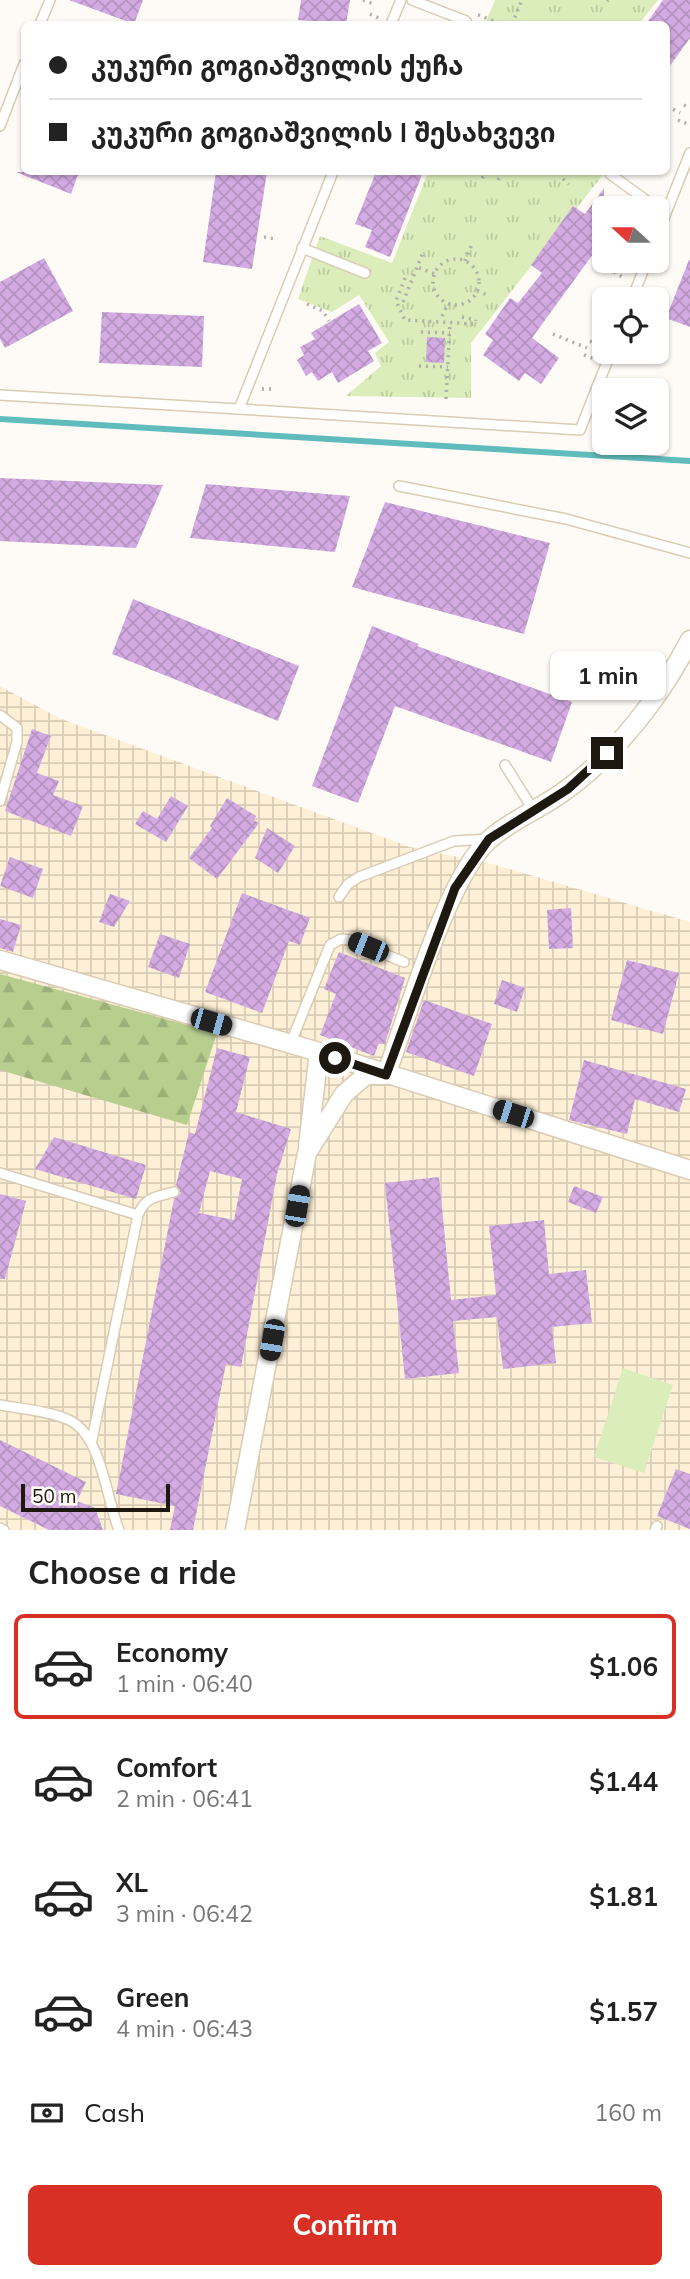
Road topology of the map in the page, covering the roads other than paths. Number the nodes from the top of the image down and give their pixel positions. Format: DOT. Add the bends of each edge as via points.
graph roads {
  1 [pos="50,0"];
  2 [pos="401,0"];
  3 [pos="412,0"];
  4 [pos="41,21"];
  5 [pos="392,21"];
  6 [pos="466,21"];
  7 [pos="21,72"];
  8 [pos="0,126"];
  9 [pos="690,153"];
  10 [pos="331,175"];
  11 [pos="611,175"];
  12 [pos="641,196"];
  13 [pos="669,206"];
  14 [pos="302,248"];
  15 [pos="365,273"];
  16 [pos="606,364"];
  17 [pos="0,396"];
  18 [pos="239,409"];
  19 [pos="399,486"];
  20 [pos="690,553"];
  21 [pos="690,640"];
  22 [pos="0,715"];
  23 [pos="505,765"];
  24 [pos="0,800"];
  25 [pos="534,811"];
  26 [pos="489,839"];
  27 [pos="339,897"];
  28 [pos="0,960"];
  29 [pos="404,962"];
  30 [pos="290,1045"];
  31 [pos="319,1052"];
  32 [pos="386,1075"];
  33 [pos="307,1153"];
  34 [pos="690,1170"];
  35 [pos="0,1173"];
  36 [pos="174,1192"];
  37 [pos="138,1215"];
  38 [pos="0,1405"];
  39 [pos="92,1440"];
  40 [pos="120,1530"];
  41 [pos="235,1530"];
  1 -- 4 [label="lane"];
  2 -- 5 [label="lane"];
  3 -- 6 [label="lane"];
  7 -- 8 [label="lane"];
  9 -- 13 [label="lane"];
  10 -- 14 [label="lane"];
  11 -- 12 [label="lane"];
  14 -- 15 [label="lane"];
  14 -- 18 [label="lane"];
  16 -- 18 [label="lane" via="580,430"];
  17 -- 18 [label="lane"];
  19 -- 20 [label="lane" via="566,519"];
  21 -- 25 [label="street" via="627,734 568,789"];
  22 -- 24 [label="lane" via="18,728 18,742"];
  23 -- 25 [label="lane"];
  25 -- 26 [label="street"];
  26 -- 27 [label="lane" via="454,841 383,867 348,884"];
  26 -- 32 [label="street" via="455,888"];
  28 -- 30 [label="street"];
  29 -- 30 [label="lane" via="350,940 330,945"];
  30 -- 31 [label="street"];
  31 -- 32 [label="street"];
  31 -- 33 [label="street"];
  32 -- 33 [label="street" via="366,1075 344,1094"];
  32 -- 34 [label="street"];
  33 -- 41 [label="street"];
  35 -- 37 [label="lane"];
  36 -- 37 [label="lane" via="143,1203"];
  37 -- 39 [label="lane"];
  38 -- 39 [label="lane" via="69,1420"];
  39 -- 40 [label="lane"];
}
